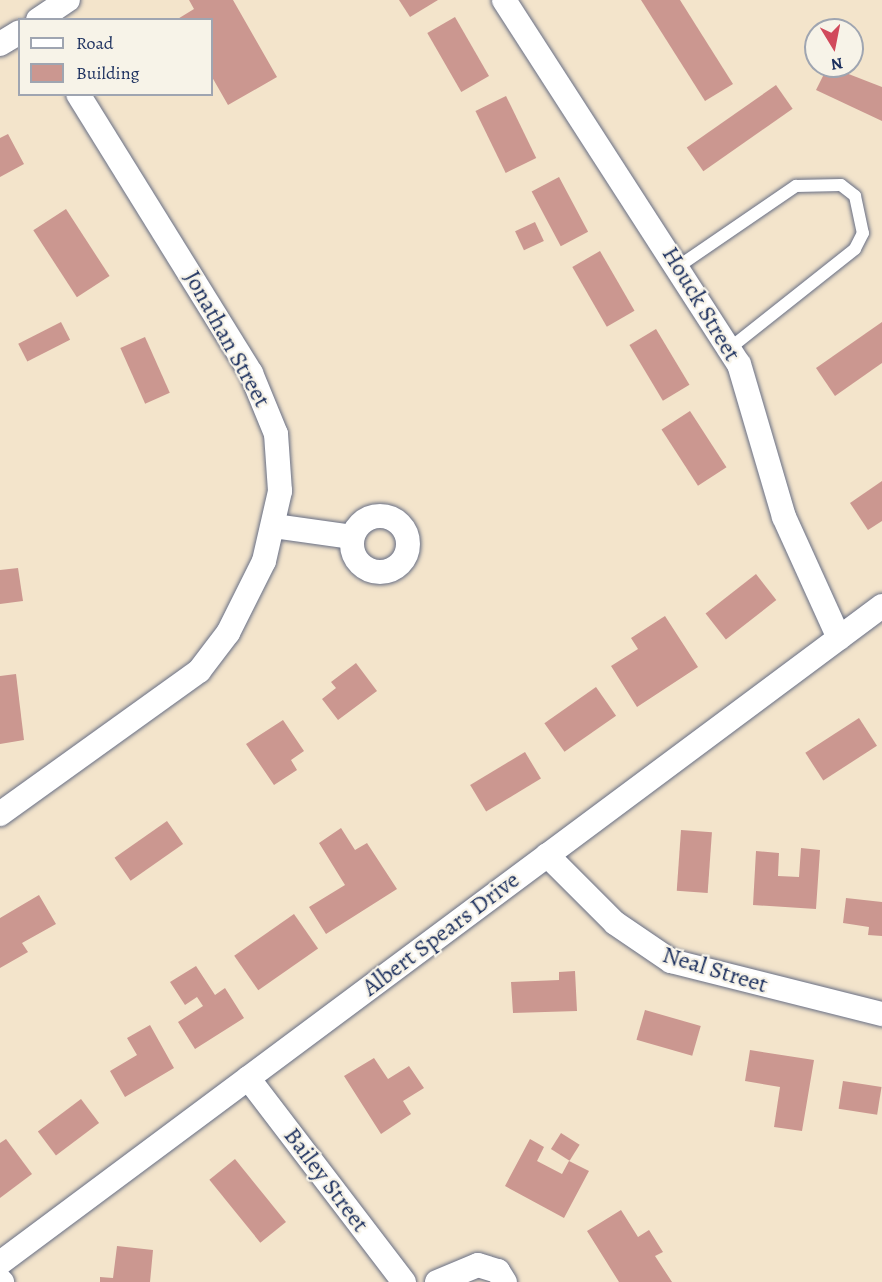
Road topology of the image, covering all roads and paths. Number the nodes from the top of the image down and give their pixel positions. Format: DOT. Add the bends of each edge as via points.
graph roads {
  1 [pos="68,0"];
  2 [pos="504,0"];
  3 [pos="41,18"];
  4 [pos="18,33"];
  5 [pos="0,44"];
  6 [pos="79,96"];
  7 [pos="679,266"];
  8 [pos="730,348"];
  9 [pos="274,526"];
  10 [pos="351,537"];
  11 [pos="882,606"];
  12 [pos="839,638"];
  13 [pos="0,814"];
  14 [pos="547,855"];
  15 [pos="882,1014"];
  16 [pos="248,1078"];
  17 [pos="0,1263"];
  18 [pos="404,1282"];
  19 [pos="437,1282"];
  20 [pos="505,1282"];
  1 -- 3 [label="street"];
  2 -- 7 [label="street, Houck Street"];
  4 -- 5 [label="street"];
  6 -- 9 [label="street, Jonathan Street" via="251,373 276,434 280,491"];
  7 -- 8 [label="street, Houck Street"];
  7 -- 8 [label="lane" via="796,186 841,185 855,196 862,233 855,249"];
  8 -- 12 [label="street, Houck Street" via="749,393 784,517"];
  9 -- 10 [label="street"];
  9 -- 13 [label="street, Jonathan Street" via="242,610 199,671"];
  11 -- 12 [label="street, Albert Spears Drive"];
  12 -- 14 [label="street, Albert Spears Drive"];
  14 -- 15 [label="street, Neal Street" via="615,923 671,961"];
  14 -- 16 [label="street, Albert Spears Drive"];
  16 -- 17 [label="street, Albert Spears Drive"];
  16 -- 18 [label="street, Bailey Street"];
  19 -- 20 [label="street" via="478,1265 498,1271"];
}
